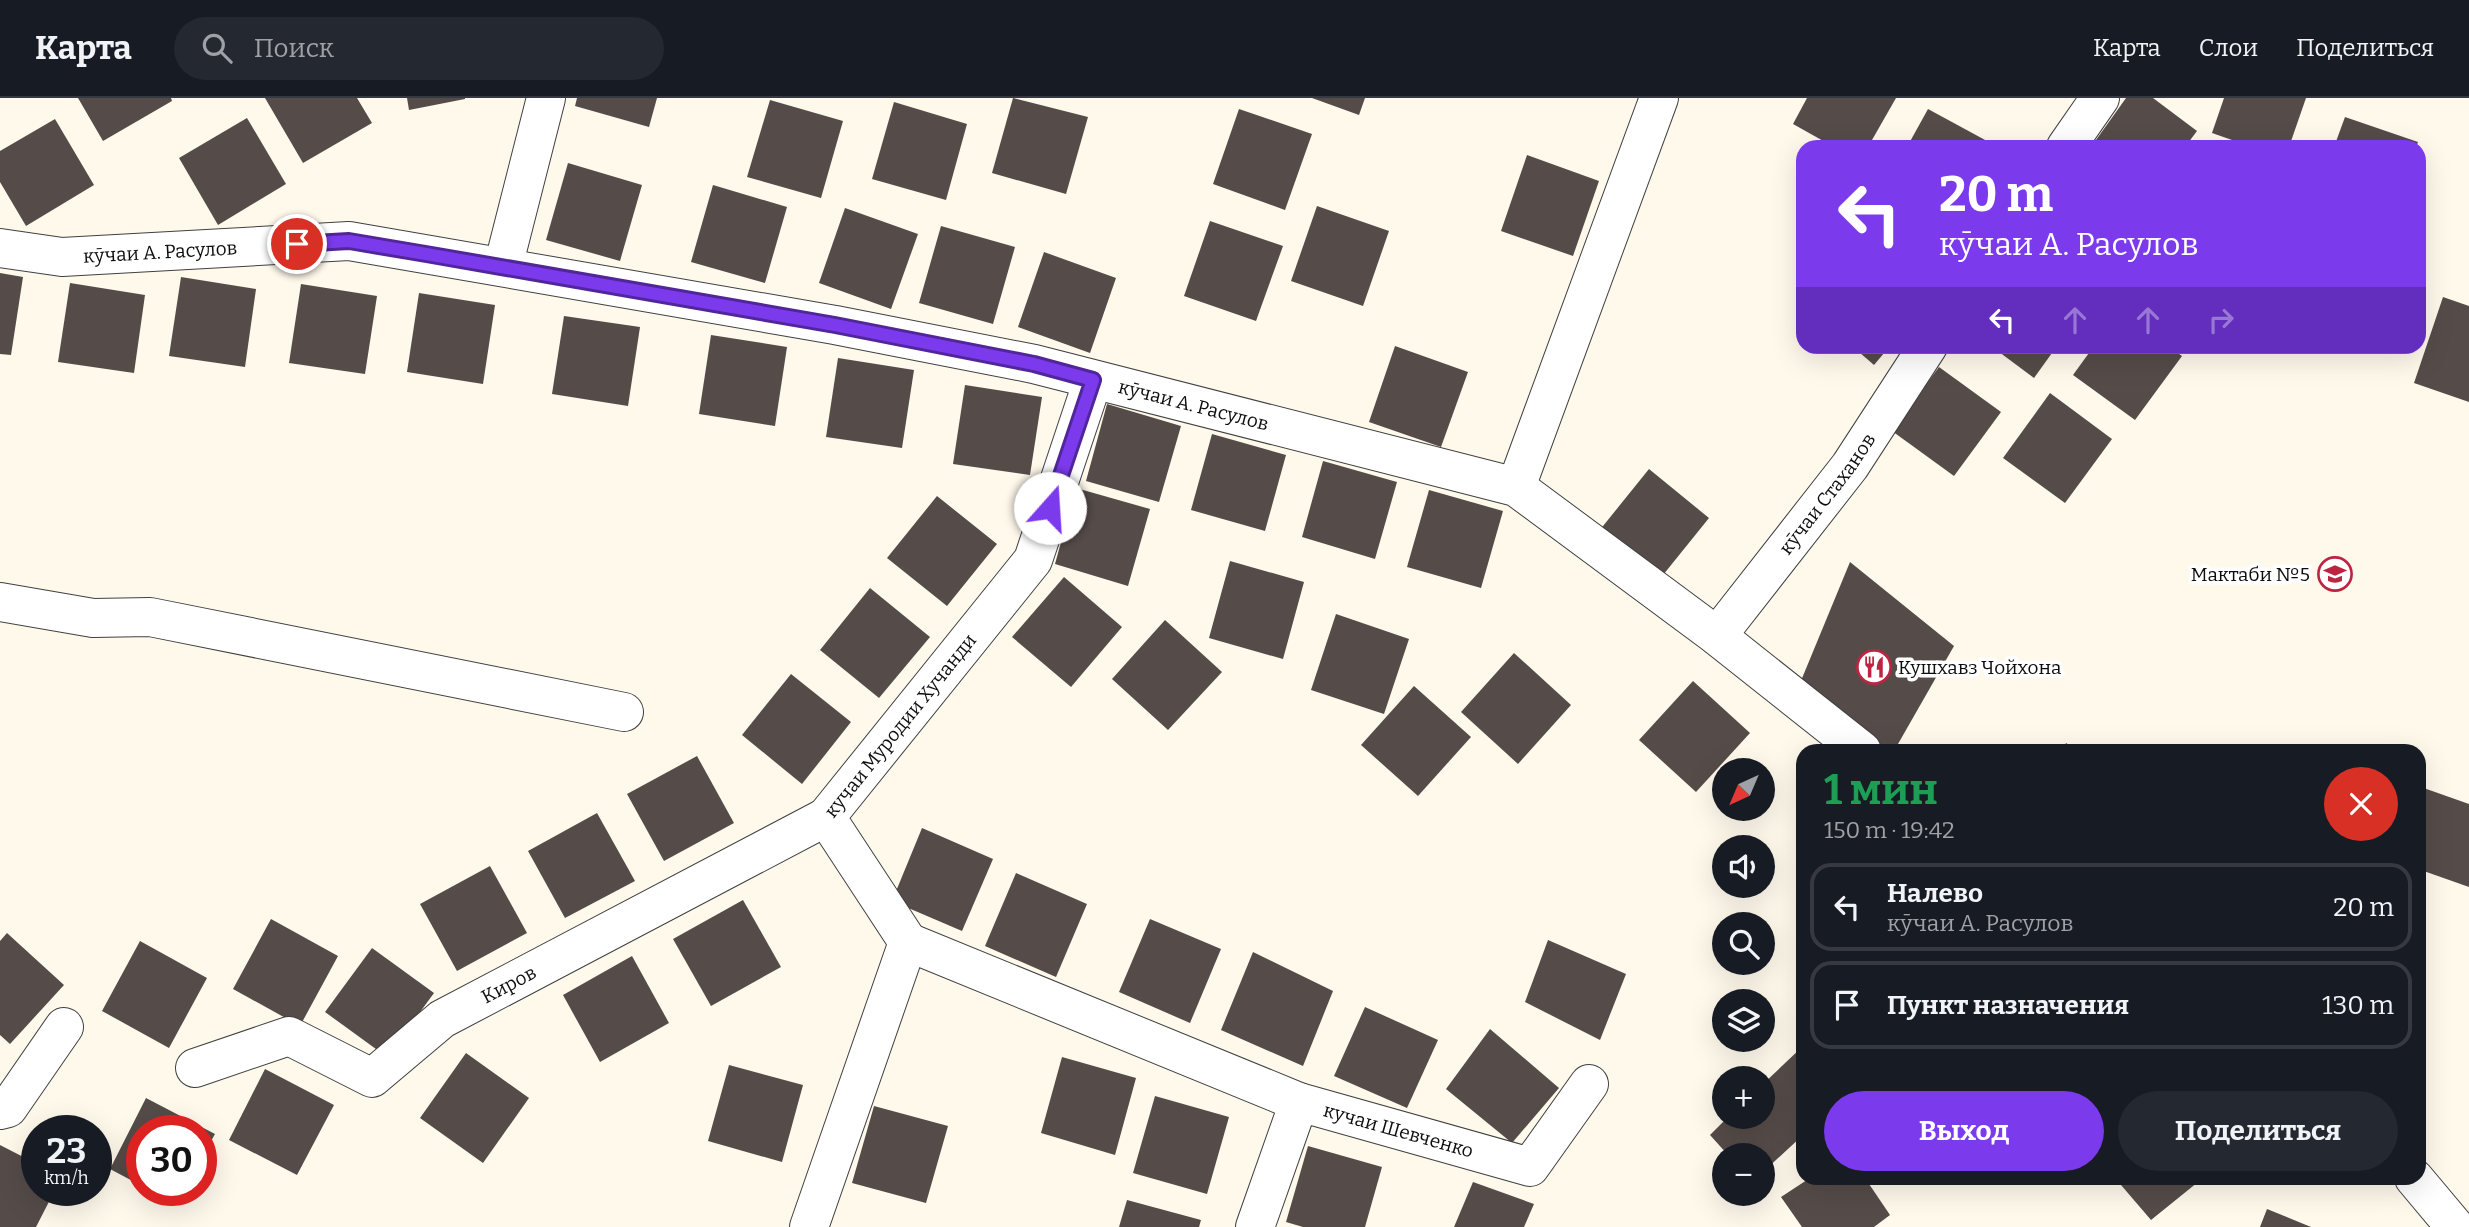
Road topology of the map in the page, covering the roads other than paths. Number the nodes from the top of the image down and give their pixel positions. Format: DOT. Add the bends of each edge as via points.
graph roads {
  1 [pos="546,98"];
  2 [pos="1659,98"];
  3 [pos="2100,98"];
  4 [pos="2071,140"];
  5 [pos="0,248"];
  6 [pos="503,267"];
  7 [pos="1923,354"];
  8 [pos="1093,380"];
  9 [pos="1516,487"];
  10 [pos="0,602"];
  11 [pos="1717,636"];
  12 [pos="624,712"];
  13 [pos="1854,744"];
  14 [pos="826,817"];
  15 [pos="908,942"];
  16 [pos="64,1027"];
  17 [pos="195,1068"];
  18 [pos="1589,1084"];
  19 [pos="1299,1102"];
  20 [pos="0,1110"];
  21 [pos="2420,1185"];
  22 [pos="809,1227"];
  23 [pos="1255,1227"];
  24 [pos="2455,1227"];
  1 -- 6 [label="street"];
  2 -- 9 [label="street"];
  3 -- 4 [label="street"];
  5 -- 6 [label="street, кӯчаи А. Расулов" via="62,257 349,241"];
  6 -- 8 [label="street, кӯчаи А. Расулов" via="835,325"];
  7 -- 11 [label="street, кӯчаи Стаханов" via="1850,466"];
  8 -- 9 [label="street, кӯчаи А. Расулов"];
  8 -- 14 [label="street, кучаи Муродии Хучанди" via="1032,560"];
  9 -- 11 [label="street, кӯчаи А. Расулов"];
  10 -- 12 [label="street" via="93,618 150,617"];
  11 -- 13 [label="street, кӯчаи А. Расулов"];
  14 -- 15 [label="street, кучаи Муродии Хучанди"];
  14 -- 17 [label="street, Киров" via="442,1019 372,1078 289,1036"];
  15 -- 19 [label="street"];
  15 -- 22 [label="street"];
  16 -- 20 [label="street" via="8,1108"];
  18 -- 19 [label="street, кучаи Шевченко" via="1530,1167"];
  19 -- 23 [label="street, кучаи Шевченко"];
  21 -- 24 [label="street"];
}
